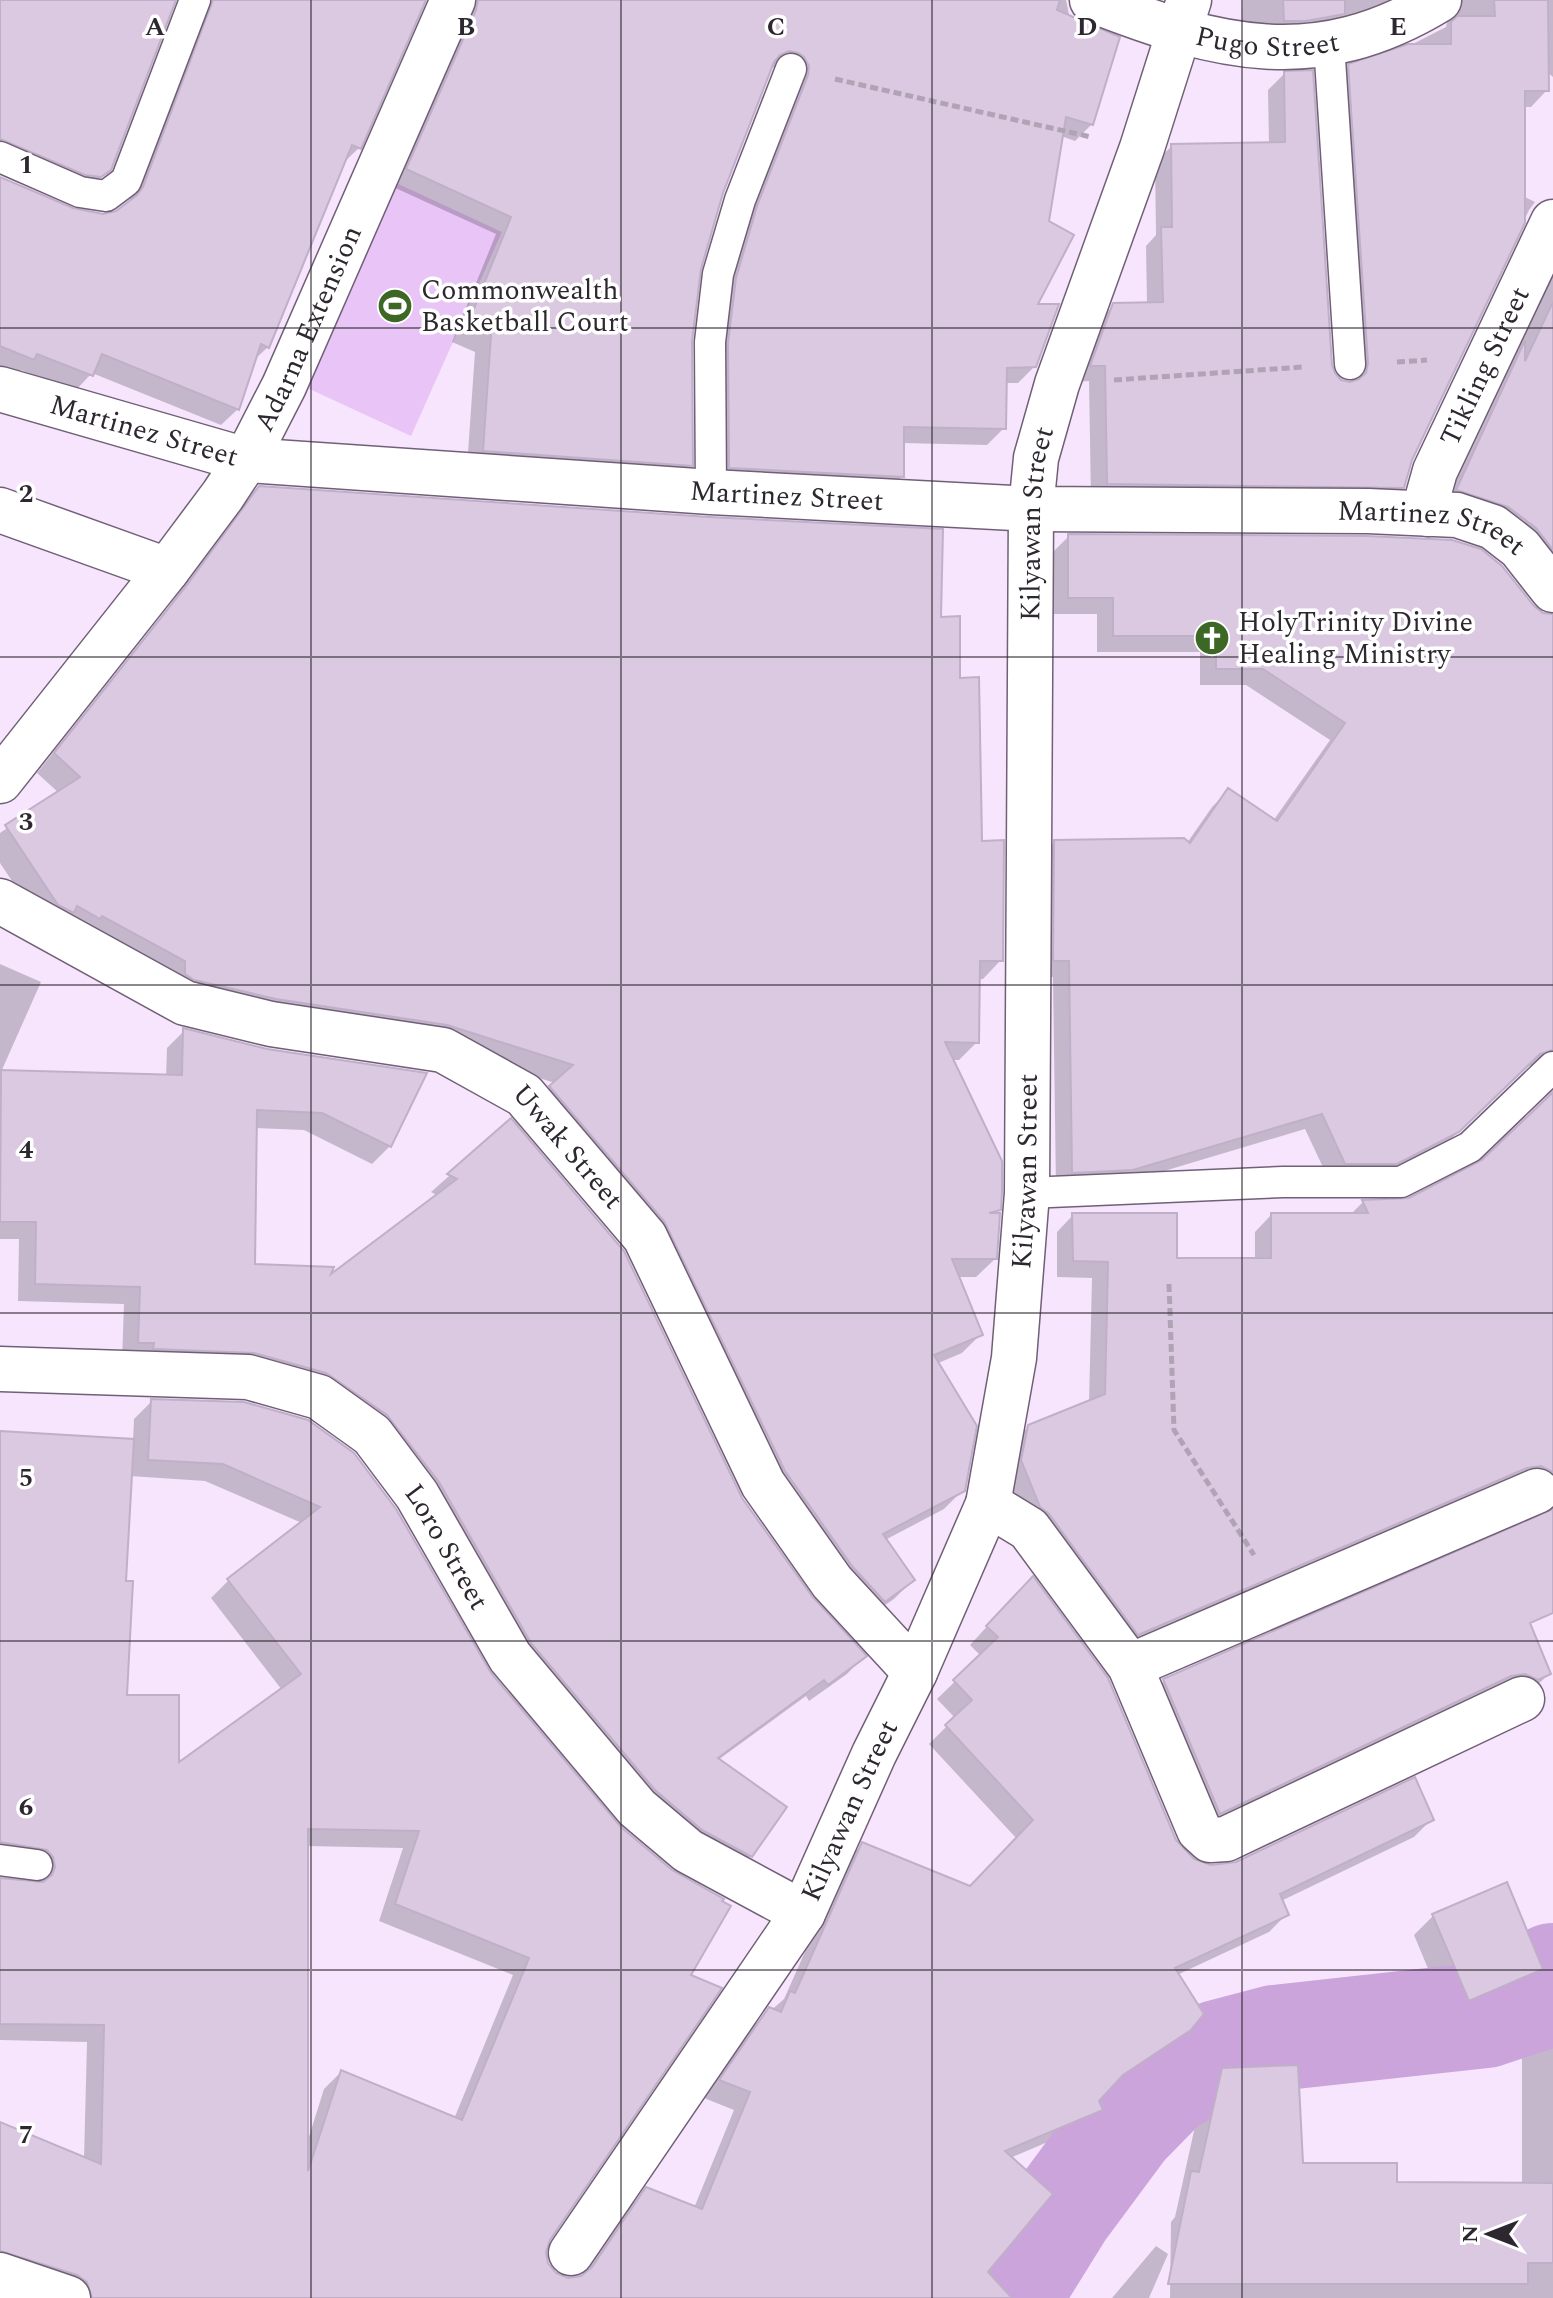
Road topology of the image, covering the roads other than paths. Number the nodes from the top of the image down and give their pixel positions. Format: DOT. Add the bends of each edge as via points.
graph roads {
  1 [pos="195,0"];
  2 [pos="453,0"];
  3 [pos="1092,0"];
  4 [pos="1439,0"];
  5 [pos="1184,16"];
  6 [pos="1329,44"];
  7 [pos="791,69"];
  8 [pos="0,157"];
  9 [pos="1553,222"];
  10 [pos="1350,364"];
  11 [pos="0,389"];
  12 [pos="246,460"];
  13 [pos="711,492"];
  14 [pos="1031,509"];
  15 [pos="0,510"];
  16 [pos="1428,514"];
  17 [pos="167,570"];
  18 [pos="1553,590"];
  19 [pos="0,781"];
  20 [pos="0,901"];
  21 [pos="1553,1067"];
  22 [pos="1027,1193"];
  23 [pos="0,1369"];
  24 [pos="1537,1491"];
  25 [pos="988,1504"];
  26 [pos="1130,1666"];
  27 [pos="915,1672"];
  28 [pos="1522,1699"];
  29 [pos="0,1860"];
  30 [pos="37,1865"];
  31 [pos="803,1913"];
  32 [pos="571,2253"];
  33 [pos="0,2275"];
  34 [pos="68,2298"];
  1 -- 8 [label="lane" via="126,181 106,196 80,192"];
  2 -- 12 [label="street, Adarna Extension" via="284,386"];
  3 -- 5 [label="street, Pugo Street"];
  4 -- 6 [label="street, Pugo Street" via="1380,30"];
  5 -- 6 [label="street, Pugo Street" via="1233,44 1281,49"];
  5 -- 14 [label="street, Kilyawan Street" via="1057,384 1036,458"];
  6 -- 10 [label="lane"];
  7 -- 13 [label="lane" via="740,200 718,274 710,342"];
  9 -- 16 [label="street, Tikling Street" via="1435,471"];
  11 -- 12 [label="street, Martinez Street"];
  12 -- 13 [label="street, Martinez Street"];
  12 -- 17 [label="street, Adarna Extension"];
  13 -- 14 [label="street, Martinez Street"];
  14 -- 16 [label="street, Martinez Street"];
  14 -- 22 [label="street, Kilyawan Street"];
  15 -- 17 [label="street"];
  16 -- 18 [label="street, Martinez Street" via="1457,515 1493,527 1520,548"];
  17 -- 19 [label="street, Adarna Extension"];
  20 -- 27 [label="street, Uwak Street" via="185,1003 271,1024 443,1050 524,1095 645,1237 763,1484 832,1582"];
  21 -- 22 [label="lane" via="1470,1147 1401,1182"];
  22 -- 25 [label="street, Kilyawan Street" via="1014,1358"];
  23 -- 31 [label="street, Loro Street" via="248,1377 319,1397 372,1435 417,1495 510,1657 637,1808 688,1851"];
  24 -- 26 [label="street"];
  25 -- 26 [label="street" via="1029,1529"];
  25 -- 27 [label="street, Kilyawan Street"];
  26 -- 28 [label="street" via="1199,1830 1210,1840 1226,1839"];
  27 -- 31 [label="street, Kilyawan Street"];
  29 -- 30 [label="lane"];
  31 -- 32 [label="street, Kilyawan Street"];
  33 -- 34 [label="street"];
}
